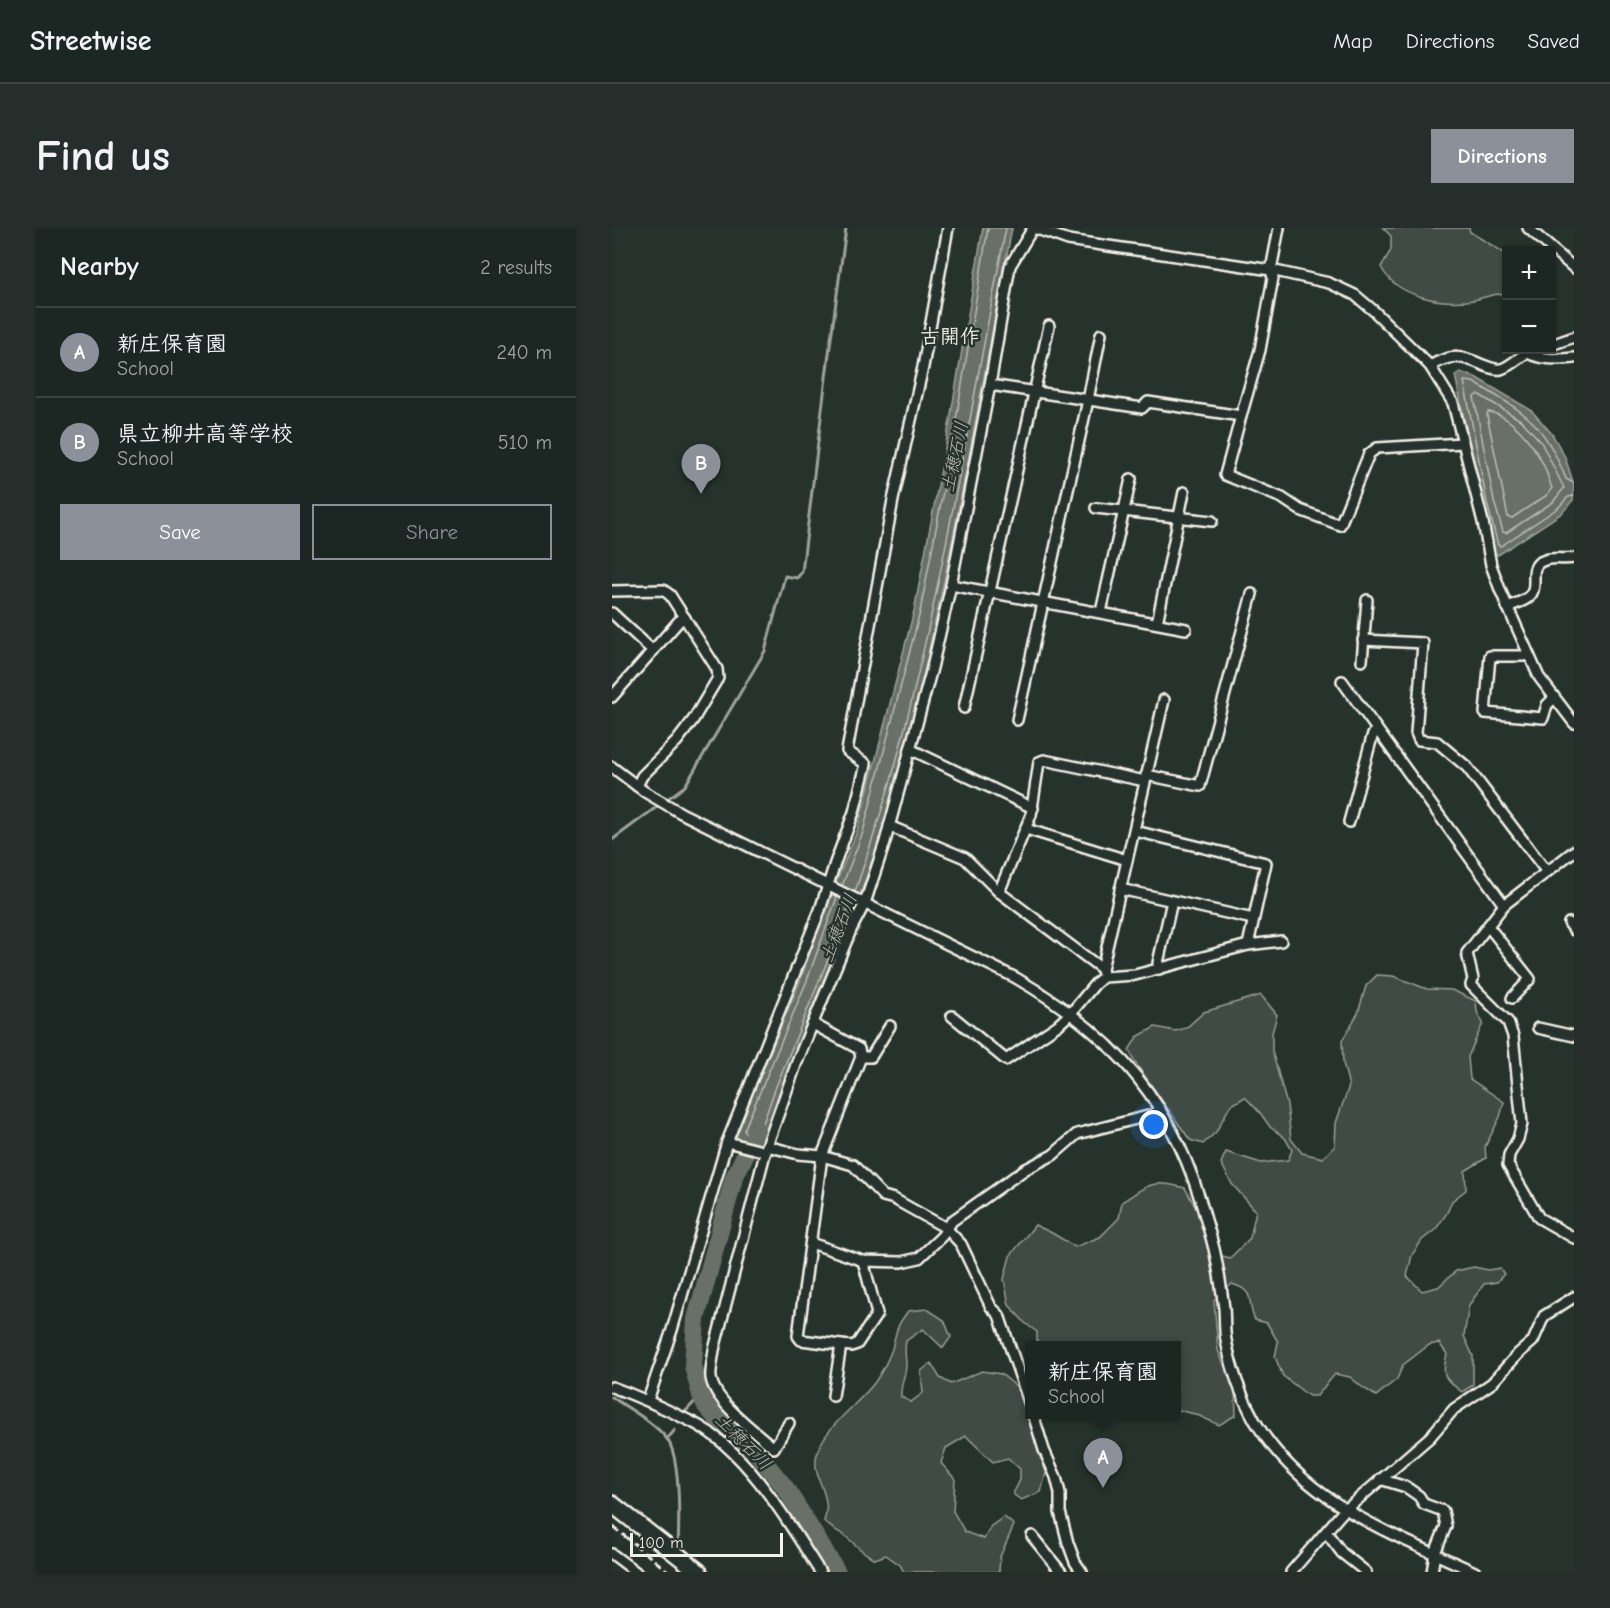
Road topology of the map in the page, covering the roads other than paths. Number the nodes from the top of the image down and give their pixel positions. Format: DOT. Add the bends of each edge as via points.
graph roads {
  1 [pos="948,228"];
  2 [pos="1034,228"];
  3 [pos="1279,228"];
  4 [pos="1528,228"];
  5 [pos="1574,268"];
  6 [pos="1271,270"];
  7 [pos="1049,326"];
  8 [pos="1101,334"];
  9 [pos="1574,337"];
  10 [pos="1556,343"];
  11 [pos="1524,354"];
  12 [pos="1534,354"];
  13 [pos="1574,358"];
  14 [pos="1430,366"];
  15 [pos="990,385"];
  16 [pos="1035,392"];
  17 [pos="1088,400"];
  18 [pos="1241,416"];
  19 [pos="1463,443"];
  20 [pos="1131,479"];
  21 [pos="1184,492"];
  22 [pos="1096,508"];
  23 [pos="1124,511"];
  24 [pos="1180,517"];
  25 [pos="1212,521"];
  26 [pos="1574,558"];
  27 [pos="951,585"];
  28 [pos="612,591"];
  29 [pos="989,592"];
  30 [pos="1252,594"];
  31 [pos="1367,600"];
  32 [pos="1043,601"];
  33 [pos="1507,607"];
  34 [pos="1101,612"];
  35 [pos="612,614"];
  36 [pos="685,618"];
  37 [pos="1157,623"];
  38 [pos="1186,629"];
  39 [pos="1363,640"];
  40 [pos="653,651"];
  41 [pos="1528,654"];
  42 [pos="1362,661"];
  43 [pos="1342,681"];
  44 [pos="613,692"];
  45 [pos="1554,698"];
  46 [pos="1164,700"];
  47 [pos="964,708"];
  48 [pos="1017,720"];
  49 [pos="1574,723"];
  50 [pos="1376,729"];
  51 [pos="910,749"];
  52 [pos="612,767"];
  53 [pos="1146,778"];
  54 [pos="637,786"];
  55 [pos="1033,808"];
  56 [pos="1349,822"];
  57 [pos="889,826"];
  58 [pos="1026,830"];
  59 [pos="1134,831"];
  60 [pos="1574,852"];
  61 [pos="1127,860"];
  62 [pos="1547,872"];
  63 [pos="830,885"];
  64 [pos="1120,889"];
  65 [pos="999,892"];
  66 [pos="1172,901"];
  67 [pos="863,902"];
  68 [pos="1504,905"];
  69 [pos="1253,919"];
  70 [pos="1488,926"];
  71 [pos="1281,941"];
  72 [pos="1248,945"];
  73 [pos="1159,969"];
  74 [pos="1103,973"];
  75 [pos="1512,998"];
  76 [pos="1071,1013"];
  77 [pos="952,1016"];
  78 [pos="813,1024"];
  79 [pos="890,1026"];
  80 [pos="1538,1028"];
  81 [pos="1574,1036"];
  82 [pos="861,1057"];
  83 [pos="1160,1109"];
  84 [pos="729,1142"];
  85 [pos="765,1149"];
  86 [pos="822,1156"];
  87 [pos="946,1228"];
  88 [pos="1574,1238"];
  89 [pos="811,1243"];
  90 [pos="863,1261"];
  91 [pos="1574,1297"];
  92 [pos="841,1345"];
  93 [pos="612,1387"];
  94 [pos="1025,1393"];
  95 [pos="833,1396"];
  96 [pos="648,1400"];
  97 [pos="1035,1419"];
  98 [pos="789,1423"];
  99 [pos="1380,1479"];
  100 [pos="612,1504"];
  101 [pos="1345,1510"];
  102 [pos="1326,1532"];
  103 [pos="1032,1536"];
  104 [pos="1435,1553"];
  105 [pos="612,1554"];
  106 [pos="636,1572"];
  107 [pos="699,1572"];
  108 [pos="820,1572"];
  109 [pos="1061,1572"];
  110 [pos="1082,1572"];
  111 [pos="1291,1572"];
  112 [pos="1366,1572"];
  113 [pos="1432,1572"];
  114 [pos="1475,1572"];
  1 -- 63 [label="street" via="847,751 866,764"];
  2 -- 6 [label="street" via="1068,240"];
  2 -- 15 [label="street" via="1010,266"];
  3 -- 6 [label="street"];
  4 -- 5 [label="street"];
  6 -- 14 [label="street" via="1329,283 1355,295"];
  6 -- 18 [label="street" via="1273,278 1260,350"];
  7 -- 16 [label="street"];
  8 -- 17 [label="street"];
  9 -- 10 [label="street"];
  11 -- 14 [label="street" via="1500,369 1455,356"];
  12 -- 13 [label="street" via="1561,360"];
  14 -- 19 [label="street" via="1453,403"];
  15 -- 16 [label="street"];
  15 -- 27 [label="street"];
  16 -- 17 [label="street"];
  16 -- 29 [label="street"];
  17 -- 18 [label="street" via="1142,408 1148,402"];
  17 -- 32 [label="street"];
  18 -- 19 [label="street" via="1225,475 1340,525 1369,454 1377,448"];
  19 -- 33 [label="street" via="1491,565"];
  20 -- 23 [label="street"];
  21 -- 24 [label="street"];
  22 -- 23 [label="street"];
  23 -- 24 [label="street"];
  23 -- 34 [label="street"];
  24 -- 25 [label="street"];
  24 -- 37 [label="street"];
  26 -- 33 [label="street" via="1543,560 1533,574 1531,595"];
  27 -- 29 [label="street"];
  27 -- 51 [label="street"];
  28 -- 36 [label="street" via="663,590"];
  29 -- 32 [label="street"];
  29 -- 47 [label="street"];
  30 -- 53 [label="street" via="1200,786"];
  31 -- 39 [label="street"];
  32 -- 34 [label="street"];
  32 -- 48 [label="street"];
  33 -- 41 [label="street"];
  34 -- 37 [label="street"];
  35 -- 40 [label="street"];
  36 -- 40 [label="street"];
  36 -- 54 [label="street" via="717,669 718,678 683,734"];
  37 -- 38 [label="street"];
  39 -- 42 [label="street"];
  39 -- 62 [label="street" via="1423,643 1416,733 1419,740 1437,741 1467,767"];
  40 -- 44 [label="street"];
  41 -- 45 [label="street"];
  41 -- 45 [label="street" via="1490,656 1485,713 1543,718"];
  43 -- 50 [label="street"];
  45 -- 49 [label="street"];
  46 -- 53 [label="street"];
  50 -- 56 [label="street"];
  50 -- 68 [label="street"];
  51 -- 55 [label="street"];
  51 -- 57 [label="street"];
  52 -- 54 [label="street"];
  53 -- 55 [label="street" via="1044,760 1039,762"];
  53 -- 59 [label="street"];
  54 -- 63 [label="street" via="663,803"];
  55 -- 58 [label="street"];
  57 -- 65 [label="street" via="965,858"];
  57 -- 67 [label="street"];
  58 -- 61 [label="street"];
  58 -- 65 [label="street"];
  59 -- 61 [label="street"];
  59 -- 69 [label="street" via="1266,863"];
  60 -- 62 [label="street"];
  61 -- 64 [label="street"];
  62 -- 68 [label="street"];
  63 -- 67 [label="street"];
  63 -- 84 [label="street"];
  64 -- 66 [label="street"];
  64 -- 74 [label="street"];
  65 -- 74 [label="street"];
  66 -- 69 [label="street"];
  66 -- 73 [label="street"];
  67 -- 76 [label="street" via="992,965"];
  67 -- 78 [label="street"];
  68 -- 70 [label="street"];
  69 -- 72 [label="street"];
  70 -- 75 [label="street" via="1530,979"];
  70 -- 88 [label="street" via="1467,953 1471,985 1508,1022 1513,1036 1522,1124 1508,1165 1539,1218"];
  71 -- 72 [label="street"];
  72 -- 73 [label="street"];
  73 -- 74 [label="street" via="1135,975"];
  74 -- 76 [label="street"];
  76 -- 77 [label="street" via="1006,1060"];
  76 -- 83 [label="street" via="1130,1066"];
  78 -- 82 [label="street" via="859,1049"];
  78 -- 85 [label="street"];
  79 -- 82 [label="street" via="871,1057"];
  80 -- 81 [label="street"];
  82 -- 86 [label="street"];
  83 -- 87 [label="street" via="1152,1115 1077,1134 1053,1155 1024,1170"];
  83 -- 101 [label="street" via="1196,1182 1217,1260 1225,1338 1244,1399 1256,1422 1293,1468"];
  84 -- 85 [label="street"];
  84 -- 96 [label="street"];
  85 -- 86 [label="street"];
  85 -- 98 [label="street" via="711,1375 721,1398 774,1448"];
  86 -- 87 [label="street" via="853,1165 883,1196 894,1198"];
  86 -- 89 [label="street"];
  87 -- 90 [label="street" via="920,1258"];
  87 -- 94 [label="street" via="961,1244 999,1315"];
  89 -- 90 [label="street"];
  89 -- 92 [label="street" via="798,1336 801,1340"];
  90 -- 92 [label="street" via="877,1314 856,1344"];
  91 -- 99 [label="street" via="1544,1316 1533,1341 1492,1383 1454,1409 1430,1437"];
  92 -- 95 [label="street"];
  93 -- 96 [label="street"];
  96 -- 108 [label="street" via="693,1422 744,1463"];
  97 -- 110 [label="street" via="1056,1477 1068,1543"];
  99 -- 101 [label="street"];
  99 -- 104 [label="street" via="1406,1487 1424,1504 1443,1511 1446,1526"];
  100 -- 107 [label="main road"];
  101 -- 102 [label="street"];
  101 -- 104 [label="street"];
  102 -- 111 [label="street"];
  102 -- 112 [label="street"];
  103 -- 109 [label="street"];
  104 -- 113 [label="street"];
  104 -- 114 [label="street"];
  105 -- 106 [label="street"];
}
